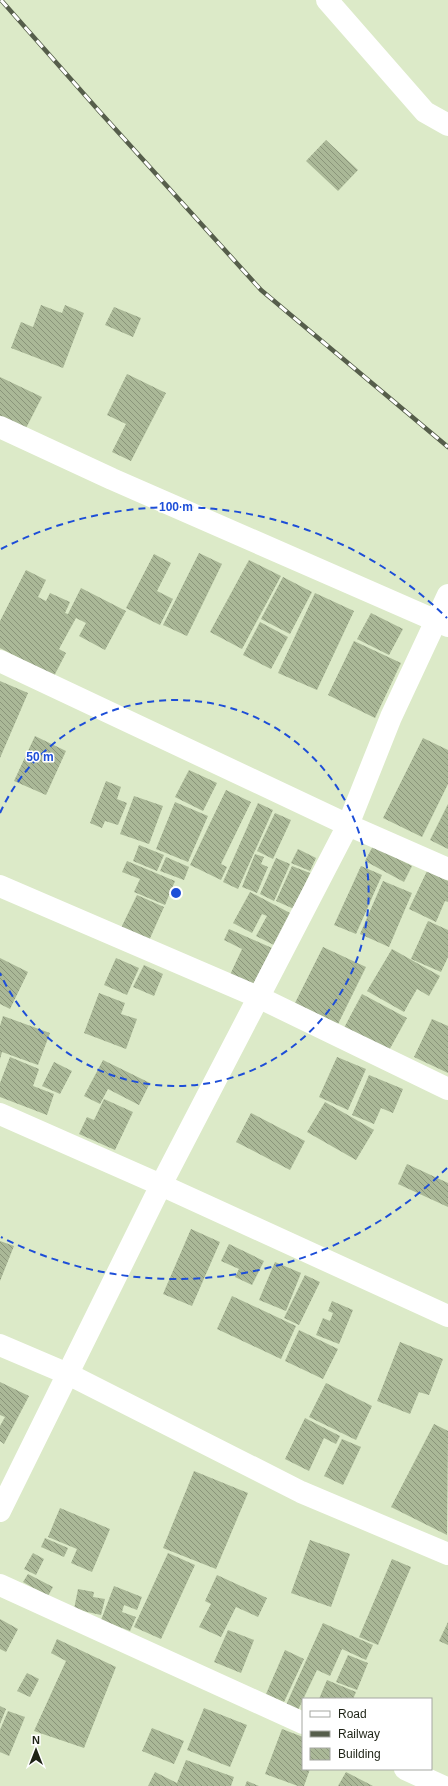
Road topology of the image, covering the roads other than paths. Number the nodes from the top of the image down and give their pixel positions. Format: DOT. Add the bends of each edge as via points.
graph roads {
  1 [pos="327,0"];
  2 [pos="448,125"];
  3 [pos="0,427"];
  4 [pos="448,595"];
  5 [pos="442,623"];
  6 [pos="0,661"];
  7 [pos="348,825"];
  8 [pos="448,869"];
  9 [pos="0,886"];
  10 [pos="258,997"];
  11 [pos="448,1089"];
  12 [pos="0,1114"];
  13 [pos="161,1185"];
  14 [pos="448,1316"];
  15 [pos="0,1345"];
  16 [pos="68,1374"];
  17 [pos="0,1511"];
  18 [pos="448,1554"];
  19 [pos="0,1585"];
  20 [pos="302,1723"];
  21 [pos="407,1770"];
  22 [pos="442,1786"];
  1 -- 2 [label="street" via="425,112"];
  3 -- 5 [label="street" via="112,479"];
  4 -- 5 [label="street"];
  5 -- 7 [label="street" via="391,717"];
  6 -- 7 [label="street"];
  7 -- 8 [label="street"];
  7 -- 10 [label="street"];
  9 -- 10 [label="street"];
  10 -- 11 [label="street"];
  10 -- 13 [label="street"];
  12 -- 13 [label="street"];
  13 -- 14 [label="street"];
  13 -- 16 [label="street"];
  15 -- 16 [label="street"];
  16 -- 17 [label="street"];
  16 -- 18 [label="street" via="301,1492"];
  19 -- 20 [label="street"];
  21 -- 22 [label="street"];
}
